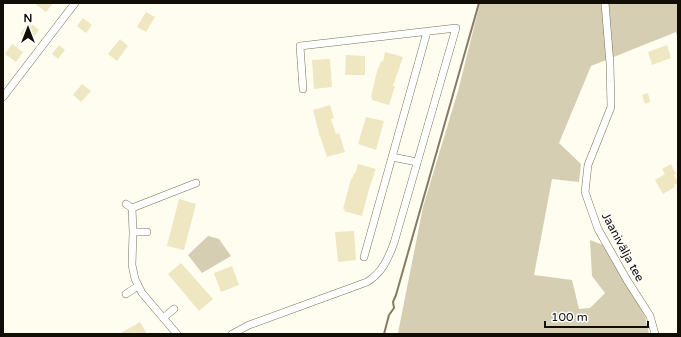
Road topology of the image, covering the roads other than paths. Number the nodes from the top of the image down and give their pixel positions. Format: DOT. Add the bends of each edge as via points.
graph roads {
  1 [pos="75,3"];
  2 [pos="606,3"];
  3 [pos="427,32"];
  4 [pos="303,89"];
  5 [pos="3,97"];
  6 [pos="392,157"];
  7 [pos="417,162"];
  8 [pos="196,183"];
  9 [pos="133,232"];
  10 [pos="147,232"];
  11 [pos="364,257"];
  12 [pos="138,286"];
  13 [pos="126,294"];
  14 [pos="174,309"];
  15 [pos="163,318"];
  16 [pos="177,334"];
  17 [pos="232,334"];
  18 [pos="655,334"];
  1 -- 5 [label="street"];
  2 -- 18 [label="street, Jaanivälja tee" via="611,107 588,165 585,192 598,229 650,316"];
  3 -- 4 [label="street" via="300,46"];
  3 -- 6 [label="street"];
  3 -- 7 [label="street" via="456,28"];
  6 -- 7 [label="street"];
  6 -- 11 [label="street"];
  7 -- 17 [label="street" via="388,258 374,277 248,325"];
  8 -- 9 [label="street" via="129,206"];
  9 -- 10 [label="street"];
  9 -- 12 [label="street" via="132,265"];
  12 -- 13 [label="street"];
  12 -- 15 [label="street"];
  14 -- 15 [label="street"];
  15 -- 16 [label="street"];
}
